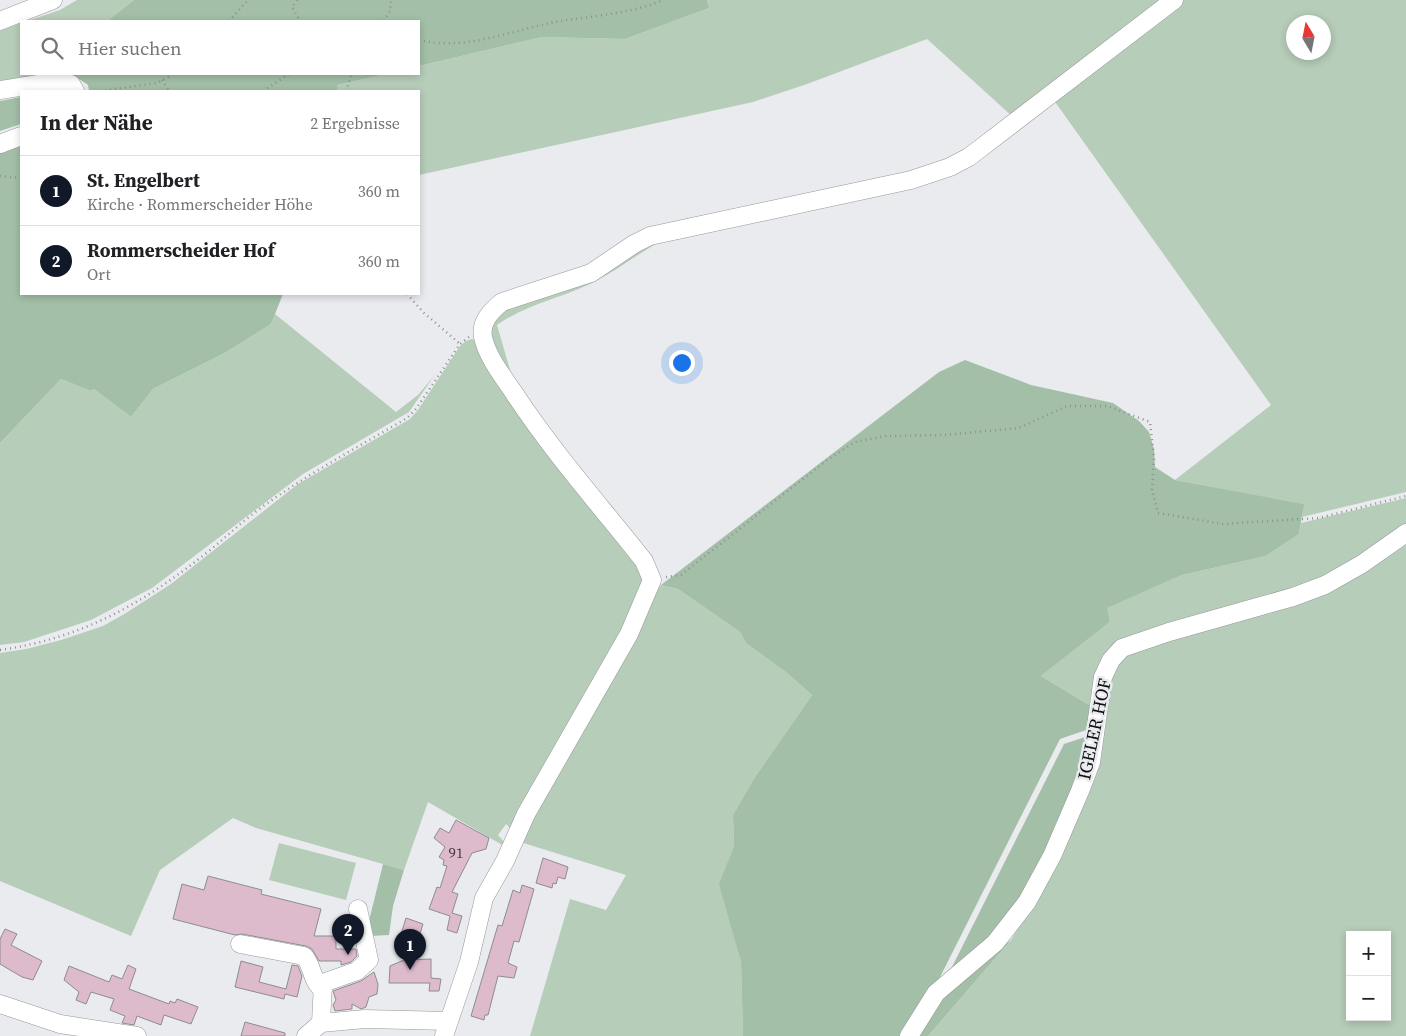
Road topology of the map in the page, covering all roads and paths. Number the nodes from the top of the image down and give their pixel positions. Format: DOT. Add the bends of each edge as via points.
graph roads {
  1 [pos="53,0"];
  2 [pos="248,0"];
  3 [pos="297,0"];
  4 [pos="391,0"];
  5 [pos="664,0"];
  6 [pos="1174,0"];
  7 [pos="230,20"];
  8 [pos="299,20"];
  9 [pos="385,20"];
  10 [pos="0,21"];
  11 [pos="420,40"];
  12 [pos="172,75"];
  13 [pos="287,75"];
  14 [pos="352,75"];
  15 [pos="162,80"];
  16 [pos="0,90"];
  17 [pos="74,90"];
  18 [pos="107,90"];
  19 [pos="168,90"];
  20 [pos="265,90"];
  21 [pos="346,90"];
  22 [pos="20,136"];
  23 [pos="0,144"];
  24 [pos="0,176"];
  25 [pos="20,178"];
  26 [pos="408,295"];
  27 [pos="1406,496"];
  28 [pos="1406,533"];
  29 [pos="652,580"];
  30 [pos="0,650"];
  31 [pos="358,909"];
  32 [pos="240,944"];
  33 [pos="323,989"];
  34 [pos="0,1004"];
  35 [pos="321,1023"];
  36 [pos="446,1029"];
  37 [pos="137,1036"];
  38 [pos="306,1036"];
  39 [pos="909,1036"];
  1 -- 10 [label="street"];
  2 -- 7 [label="path"];
  3 -- 8 [label="path" via="292,7"];
  4 -- 9 [label="path"];
  5 -- 11 [label="path" via="498,37 458,43 434,44"];
  6 -- 29 [label="street" via="990,142 950,168 911,180 650,236 591,273 511,298 490,311 483,336 494,363 536,426 644,561"];
  12 -- 15 [label="path"];
  13 -- 20 [label="path"];
  14 -- 21 [label="path"];
  15 -- 18 [label="path"];
  15 -- 19 [label="path"];
  16 -- 17 [label="street" via="58,81 71,84"];
  22 -- 23 [label="street"];
  24 -- 25 [label="path"];
  26 -- 30 [label="path" via="460,344 407,418 303,478 154,592 107,619 58,638"];
  27 -- 29 [label="path" via="1319,518 1222,524 1158,513 1152,489 1154,459 1150,422 1106,406 1067,406 1019,428 944,436 886,436 855,442 827,460 680,575"];
  28 -- 39 [label="street, IGELER HOF" via="1325,585 1122,648 1111,660 1103,677 1091,762 1052,856 1027,902 995,944 936,993"];
  29 -- 36 [label="street" via="630,634 526,814 484,898 469,962"];
  31 -- 33 [label="street" via="369,960 357,971 323,983"];
  32 -- 33 [label="street" via="304,956 317,984"];
  33 -- 35 [label="street"];
  34 -- 37 [label="street" via="60,1024"];
  35 -- 36 [label="street" via="365,1019"];
  35 -- 38 [label="street"];
}
